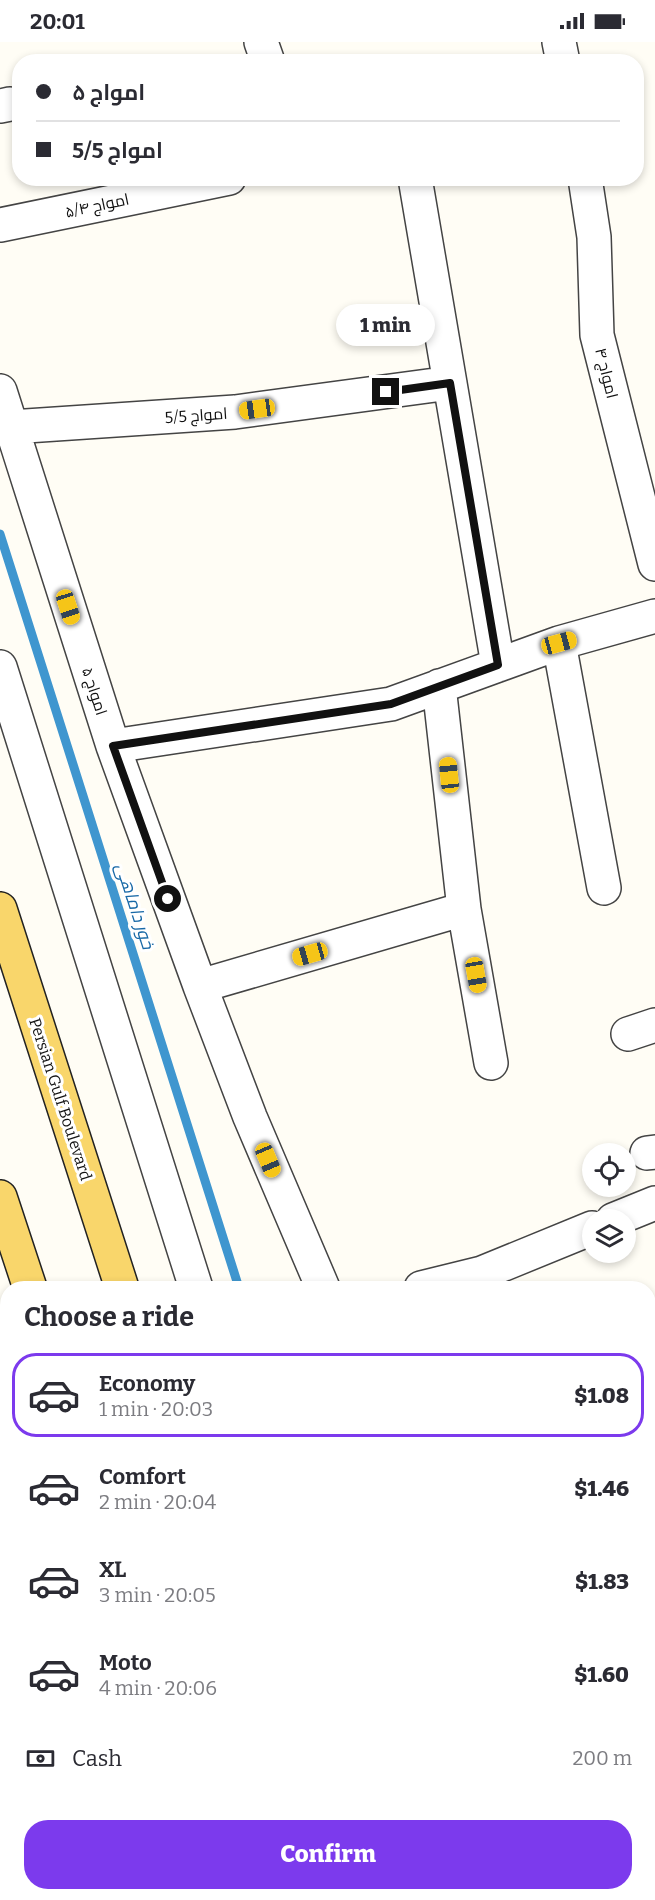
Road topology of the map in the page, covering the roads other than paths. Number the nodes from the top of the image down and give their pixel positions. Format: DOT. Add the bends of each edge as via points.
graph roads {
  1 [pos="190,186"];
  2 [pos="416,186"];
  3 [pos="586,186"];
  4 [pos="0,225"];
  5 [pos="450,383"];
  6 [pos="0,392"];
  7 [pos="11,427"];
  8 [pos="641,452"];
  9 [pos="655,564"];
  10 [pos="655,616"];
  11 [pos="559,643"];
  12 [pos="498,665"];
  13 [pos="0,667"];
  14 [pos="439,686"];
  15 [pos="113,746"];
  16 [pos="604,888"];
  17 [pos="0,909"];
  18 [pos="464,909"];
  19 [pos="200,986"];
  20 [pos="491,1063"];
  21 [pos="0,1197"];
  22 [pos="655,1203"];
  23 [pos="636,1211"];
  24 [pos="582,1232"];
  25 [pos="28,1281"];
  26 [pos="120,1281"];
  27 [pos="194,1281"];
  28 [pos="320,1281"];
  29 [pos="448,1281"];
  1 -- 4 [label="street, امواج ۵/۴"];
  2 -- 5 [label="street"];
  3 -- 8 [label="street, امواج ۴" via="594,237 597,335"];
  5 -- 7 [label="street, امواج 5/5" via="236,412"];
  5 -- 12 [label="street"];
  6 -- 7 [label="street, امواج ۵"];
  7 -- 15 [label="street, امواج ۵"];
  8 -- 9 [label="street, امواج ۴"];
  10 -- 11 [label="street"];
  11 -- 12 [label="street"];
  11 -- 16 [label="street"];
  12 -- 14 [label="street"];
  13 -- 27 [label="street"];
  14 -- 15 [label="street" via="391,704"];
  14 -- 18 [label="street"];
  15 -- 19 [label="street, امواج ۵"];
  17 -- 26 [label="main road, Persian Gulf Boulevard"];
  18 -- 19 [label="street"];
  18 -- 20 [label="street"];
  19 -- 28 [label="street, امواج ۵" via="249,1117"];
  21 -- 25 [label="main road"];
  22 -- 23 [label="street"];
  24 -- 29 [label="street" via="482,1272"];
}
